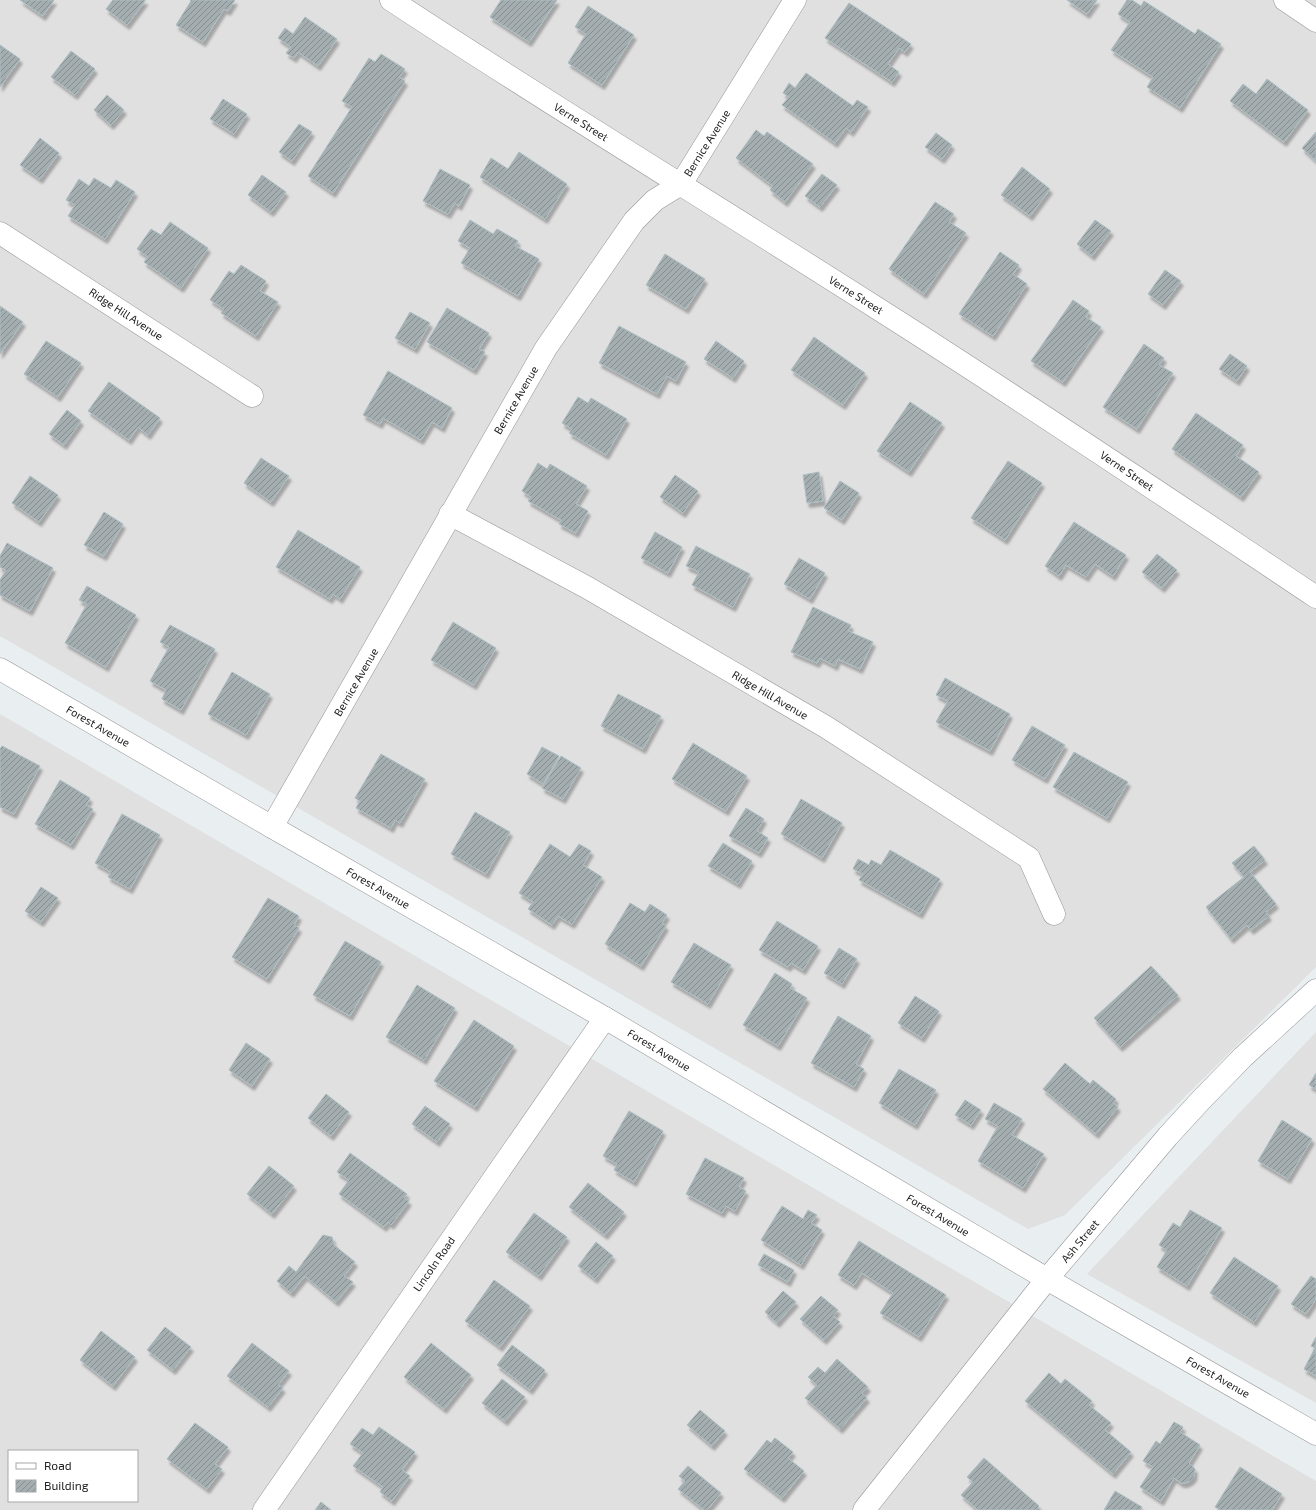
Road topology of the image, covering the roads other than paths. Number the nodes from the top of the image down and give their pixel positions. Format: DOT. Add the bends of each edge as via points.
graph roads {
  1 [pos="391,0"];
  2 [pos="795,0"];
  3 [pos="1285,0"];
  4 [pos="1316,21"];
  5 [pos="681,184"];
  6 [pos="0,233"];
  7 [pos="252,396"];
  8 [pos="450,514"];
  9 [pos="1316,597"];
  10 [pos="0,669"];
  11 [pos="272,827"];
  12 [pos="1054,914"];
  13 [pos="1316,990"];
  14 [pos="605,1018"];
  15 [pos="1047,1279"];
  16 [pos="1316,1434"];
  17 [pos="264,1510"];
  18 [pos="864,1510"];
  1 -- 5 [label="street, Verne Street" via="496,69"];
  2 -- 5 [label="street, Bernice Avenue"];
  3 -- 4 [label="street"];
  5 -- 8 [label="street, Bernice Avenue" via="655,200 634,221 546,348"];
  5 -- 9 [label="street, Verne Street" via="1027,405"];
  6 -- 7 [label="street, Ridge Hill Avenue"];
  8 -- 11 [label="street, Bernice Avenue"];
  8 -- 12 [label="street, Ridge Hill Avenue" via="588,588 826,727 1029,858"];
  10 -- 11 [label="street, Forest Avenue"];
  11 -- 14 [label="street, Forest Avenue"];
  13 -- 15 [label="street, Ash Street" via="1243,1057 1202,1099"];
  14 -- 15 [label="street, Forest Avenue"];
  14 -- 17 [label="street, Lincoln Road"];
  15 -- 16 [label="street, Forest Avenue"];
  15 -- 18 [label="street, Ash Street"];
}
